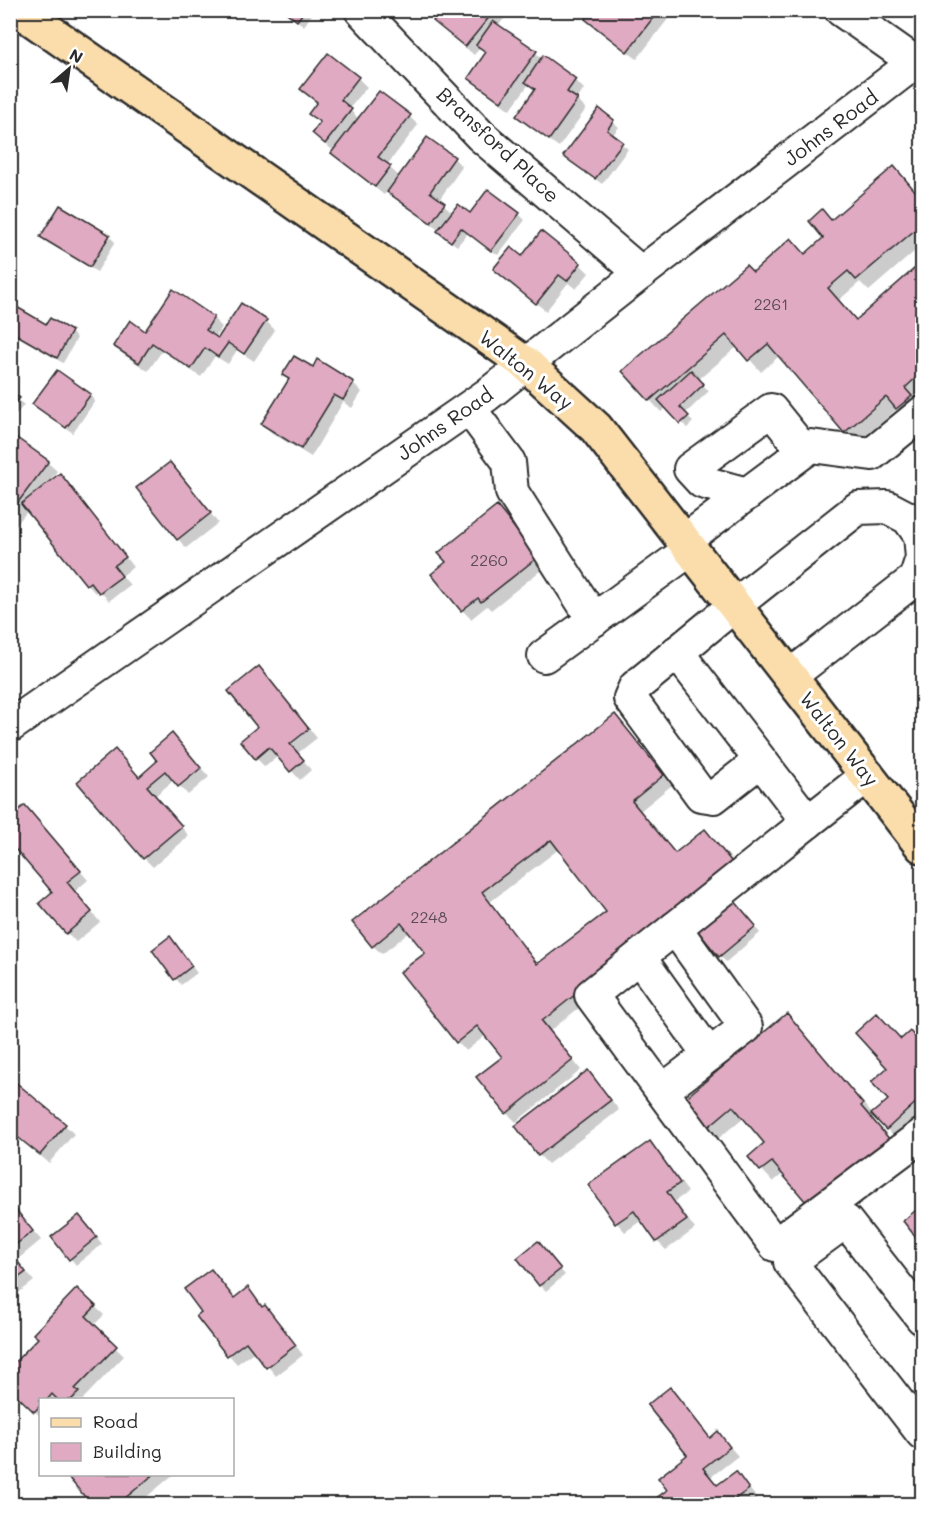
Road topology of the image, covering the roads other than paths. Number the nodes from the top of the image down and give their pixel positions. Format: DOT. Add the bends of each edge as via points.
graph roads {
  1 [pos="19,10"];
  2 [pos="362,10"];
  3 [pos="841,10"];
  4 [pos="919,60"];
  5 [pos="641,273"];
  6 [pos="526,364"];
  7 [pos="469,408"];
  8 [pos="922,413"];
  9 [pos="804,451"];
  10 [pos="747,494"];
  11 [pos="688,545"];
  12 [pos="735,605"];
  13 [pos="594,620"];
  14 [pos="677,652"];
  15 [pos="544,656"];
  16 [pos="790,676"];
  17 [pos="10,726"];
  18 [pos="760,761"];
  19 [pos="868,775"];
  20 [pos="808,822"];
  21 [pos="922,846"];
  22 [pos="675,928"];
  23 [pos="639,957"];
  24 [pos="709,1056"];
  25 [pos="662,1091"];
  26 [pos="922,1135"];
  27 [pos="783,1254"];
  28 [pos="922,1318"];
  29 [pos="922,1433"];
  1 -- 6 [label="main road, Walton Way"];
  2 -- 5 [label="street, Bransford Place" via="480,135"];
  3 -- 4 [label="street"];
  4 -- 5 [label="street, Johns Road"];
  5 -- 6 [label="street, Johns Road"];
  6 -- 7 [label="street, Johns Road"];
  6 -- 11 [label="main road, Walton Way" via="596,428"];
  7 -- 13 [label="street" via="509,462 512,492"];
  7 -- 17 [label="street, Johns Road"];
  8 -- 9 [label="street" via="872,454 811,446"];
  9 -- 10 [label="street"];
  9 -- 10 [label="street" via="771,410 690,469 702,482"];
  10 -- 11 [label="street"];
  11 -- 12 [label="main road, Walton Way"];
  11 -- 13 [label="street"];
  12 -- 14 [label="street"];
  12 -- 16 [label="main road, Walton Way"];
  12 -- 16 [label="street" via="858,508 887,507 908,518 920,535 922,558 915,579"];
  13 -- 15 [label="street"];
  14 -- 18 [label="street"];
  14 -- 18 [label="street" via="635,687 630,698 701,795 714,797"];
  16 -- 19 [label="main road, Walton Way"];
  18 -- 20 [label="street"];
  19 -- 20 [label="street"];
  19 -- 21 [label="main road, Walton Way"];
  20 -- 22 [label="street"];
  22 -- 23 [label="street"];
  22 -- 24 [label="street" via="746,1027"];
  23 -- 24 [label="street"];
  23 -- 25 [label="street" via="591,995"];
  24 -- 25 [label="street"];
  25 -- 27 [label="street"];
  26 -- 27 [label="street"];
  27 -- 28 [label="street" via="846,1221"];
  27 -- 29 [label="street"];
}
